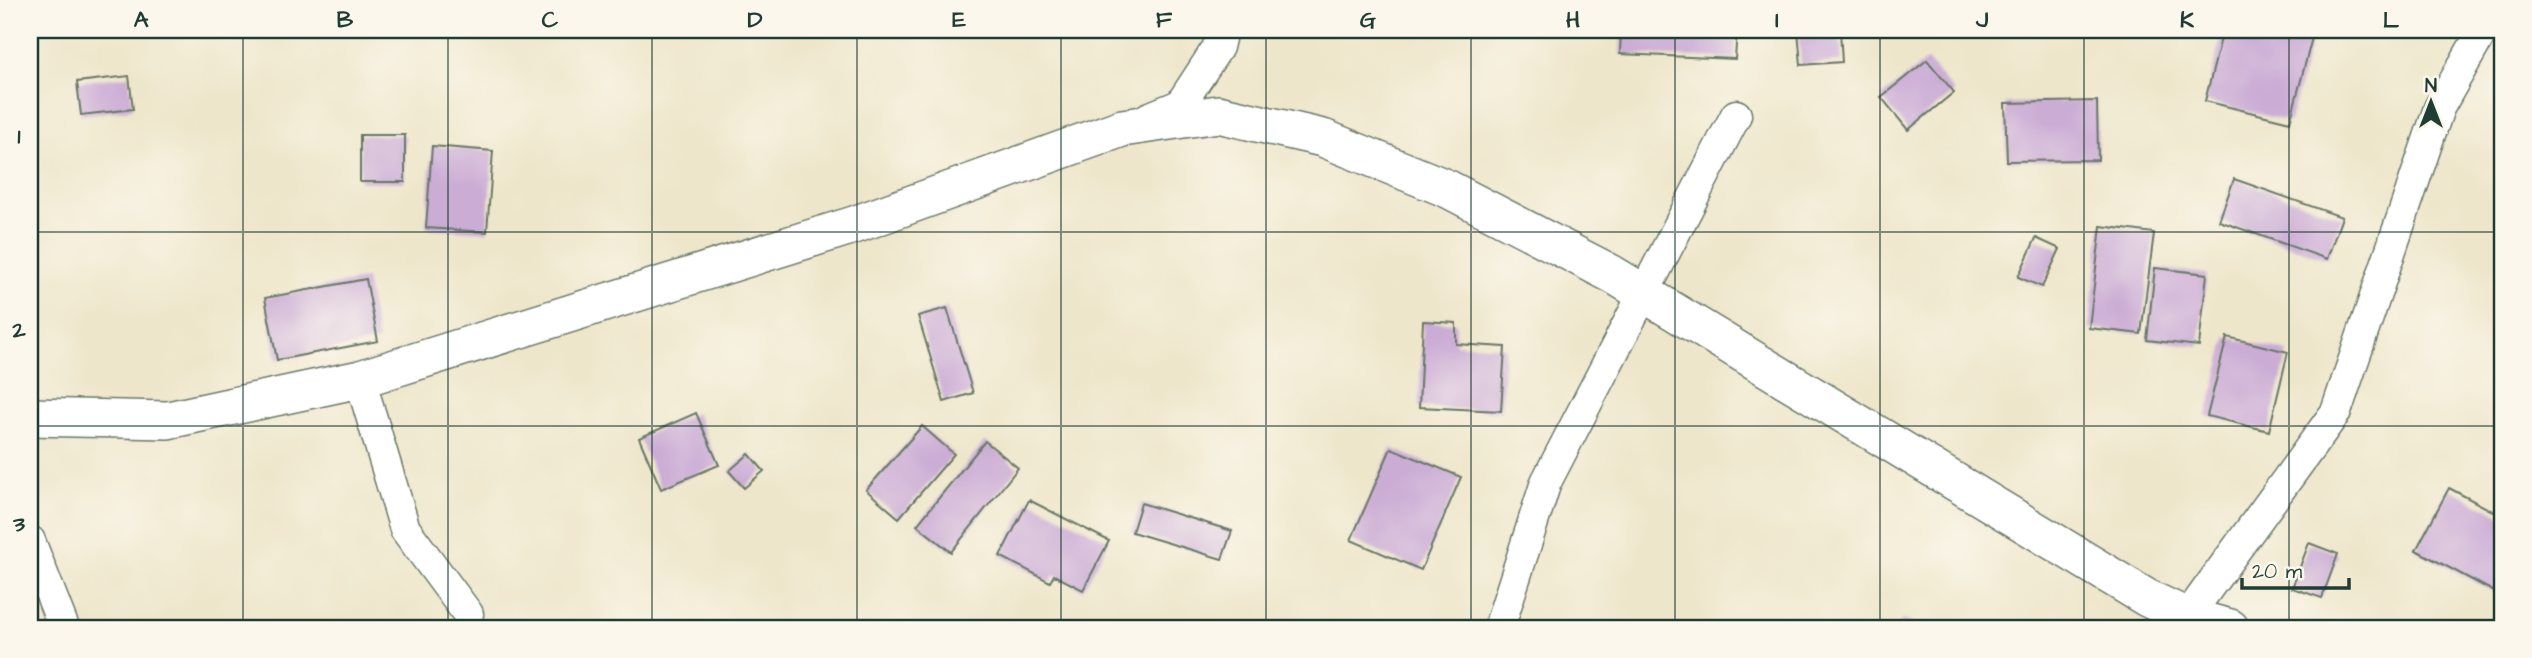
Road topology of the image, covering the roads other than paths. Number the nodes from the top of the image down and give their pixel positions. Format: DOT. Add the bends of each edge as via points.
graph roads {
  1 [pos="2483,30"];
  2 [pos="1224,35"];
  3 [pos="1736,115"];
  4 [pos="1122,128"];
  5 [pos="1644,295"];
  6 [pos="360,379"];
  7 [pos="30,417"];
  8 [pos="30,541"];
  9 [pos="468,614"];
  10 [pos="2186,622"];
  11 [pos="64,628"];
  12 [pos="1499,628"];
  13 [pos="2230,628"];
  1 -- 10 [label="street" via="2439,108 2336,412"];
  2 -- 4 [label="street" via="1180,105"];
  3 -- 5 [label="street"];
  4 -- 5 [label="street" via="1218,114 1323,138 1448,188"];
  4 -- 6 [label="street" via="854,225"];
  5 -- 10 [label="street"];
  5 -- 12 [label="street" via="1546,482"];
  6 -- 7 [label="street" via="168,420"];
  6 -- 9 [label="street" via="405,529"];
  8 -- 11 [label="street"];
  10 -- 13 [label="street"];
}
